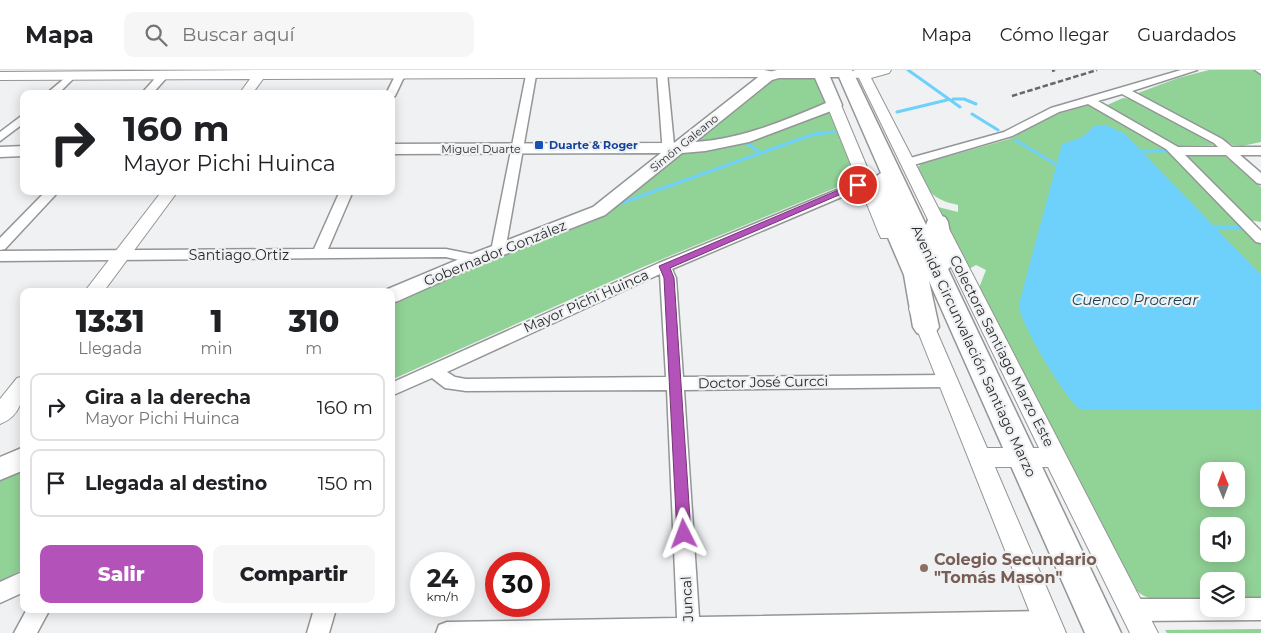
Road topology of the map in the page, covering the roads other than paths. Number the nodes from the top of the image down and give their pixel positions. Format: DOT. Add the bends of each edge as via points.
graph roads {
  1 [pos="885,70"];
  2 [pos="1192,70"];
  3 [pos="261,72"];
  4 [pos="405,72"];
  5 [pos="532,72"];
  6 [pos="599,72"];
  7 [pos="843,72"];
  8 [pos="121,73"];
  9 [pos="662,73"];
  10 [pos="762,73"];
  11 [pos="0,76"];
  12 [pos="71,76"];
  13 [pos="164,76"];
  14 [pos="55,90"];
  15 [pos="150,90"];
  16 [pos="248,90"];
  17 [pos="394,90"];
  18 [pos="1123,90"];
  19 [pos="1089,100"];
  20 [pos="834,105"];
  21 [pos="20,121"];
  22 [pos="0,138"];
  23 [pos="517,149"];
  24 [pos="395,150"];
  25 [pos="672,150"];
  26 [pos="20,151"];
  27 [pos="1174,151"];
  28 [pos="1229,151"];
  29 [pos="1261,151"];
  30 [pos="0,152"];
  31 [pos="908,163"];
  32 [pos="875,180"];
  33 [pos="1261,180"];
  34 [pos="49,195"];
  35 [pos="167,195"];
  36 [pos="345,195"];
  37 [pos="599,211"];
  38 [pos="937,222"];
  39 [pos="1256,228"];
  40 [pos="1261,239"];
  41 [pos="0,246"];
  42 [pos="498,250"];
  43 [pos="319,254"];
  44 [pos="0,256"];
  45 [pos="122,256"];
  46 [pos="476,259"];
  47 [pos="664,266"];
  48 [pos="96,288"];
  49 [pos="395,294"];
  50 [pos="926,327"];
  51 [pos="433,370"];
  52 [pos="948,380"];
  53 [pos="675,383"];
  54 [pos="395,388"];
  55 [pos="20,389"];
  56 [pos="995,397"];
  57 [pos="1,411"];
  58 [pos="1003,457"];
  59 [pos="1055,457"];
  60 [pos="20,460"];
  61 [pos="0,468"];
  62 [pos="20,583"];
  63 [pos="0,593"];
  64 [pos="1261,609"];
  65 [pos="37,613"];
  66 [pos="325,613"];
  67 [pos="1138,622"];
  68 [pos="1050,627"];
  69 [pos="689,631"];
  70 [pos="25,633"];
  71 [pos="318,633"];
  72 [pos="447,633"];
  73 [pos="1084,633"];
  74 [pos="1103,633"];
  1 -- 7 [label="street"];
  2 -- 18 [label="street"];
  3 -- 4 [label="street"];
  3 -- 13 [label="street"];
  3 -- 16 [label="street"];
  4 -- 5 [label="street"];
  4 -- 17 [label="street"];
  5 -- 6 [label="street"];
  5 -- 23 [label="street"];
  6 -- 9 [label="street"];
  7 -- 10 [label="main road"];
  7 -- 20 [label="main road"];
  7 -- 31 [label="street, Colectora Santiago Marzo Este"];
  7 -- 32 [label="highway, Avenida Circunvalación Santiago Marzo"];
  7 -- 56 [label="highway, Avenida Circunvalación Santiago Marzo"];
  8 -- 12 [label="street"];
  8 -- 13 [label="street"];
  9 -- 10 [label="street"];
  9 -- 25 [label="street"];
  10 -- 25 [label="main road, Simón Galeano"];
  11 -- 12 [label="street"];
  12 -- 14 [label="street"];
  13 -- 15 [label="street"];
  18 -- 19 [label="street"];
  18 -- 28 [label="street" via="1216,140"];
  19 -- 27 [label="street" via="1166,143"];
  19 -- 31 [label="street" via="1051,112 1008,134"];
  20 -- 25 [label="main road, Miguel Duarte" via="753,136"];
  20 -- 32 [label="street"];
  21 -- 22 [label="street"];
  23 -- 24 [label="main road, Miguel Duarte"];
  23 -- 25 [label="main road, Miguel Duarte"];
  23 -- 42 [label="street"];
  25 -- 37 [label="main road, Simón Galeano"];
  26 -- 30 [label="main road"];
  27 -- 28 [label="street"];
  27 -- 39 [label="street"];
  28 -- 29 [label="street"];
  28 -- 33 [label="street"];
  31 -- 38 [label="street, Colectora Santiago Marzo Este"];
  32 -- 47 [label="street, Mayor Pichi Huinca"];
  32 -- 50 [label="highway" via="916,275"];
  32 -- 58 [label="highway, Avenida Circunvalación Santiago Marzo"];
  34 -- 41 [label="street"];
  35 -- 45 [label="street"];
  36 -- 43 [label="street"];
  37 -- 42 [label="main road, Gobernador González"];
  38 -- 56 [label="highway" via="941,259 976,337"];
  38 -- 59 [label="street, Colectora Santiago Marzo Este"];
  39 -- 40 [label="street"];
  42 -- 46 [label="main road, Gobernador González"];
  43 -- 45 [label="street, Santiago Ortiz"];
  43 -- 46 [label="street, Santiago Ortiz" via="451,253"];
  44 -- 45 [label="street, Santiago Ortiz"];
  45 -- 48 [label="street"];
  46 -- 49 [label="main road, Gobernador González"];
  47 -- 51 [label="street, Mayor Pichi Huinca"];
  47 -- 53 [label="street, Juncal" via="669,278"];
  50 -- 52 [label="street"];
  51 -- 53 [label="street, Doctor José Curcci" via="451,383 460,385"];
  51 -- 54 [label="street, Mayor Pichi Huinca"];
  52 -- 53 [label="street, Doctor José Curcci"];
  52 -- 58 [label="street"];
  53 -- 69 [label="street, Juncal"];
  55 -- 57 [label="street"];
  56 -- 58 [label="highway, Avenida Circunvalación Santiago Marzo"];
  58 -- 59 [label="street"];
  58 -- 68 [label="street"];
  58 -- 73 [label="highway, Avenida Circunvalación Santiago Marzo"];
  58 -- 74 [label="highway, Avenida Circunvalación Santiago Marzo"];
  59 -- 67 [label="street, Colectora Santiago Marzo Este"];
  60 -- 61 [label="main road"];
  62 -- 63 [label="street"];
  64 -- 67 [label="street"];
  65 -- 70 [label="street"];
  66 -- 71 [label="street"];
  68 -- 69 [label="street"];
  69 -- 72 [label="street"];
}
